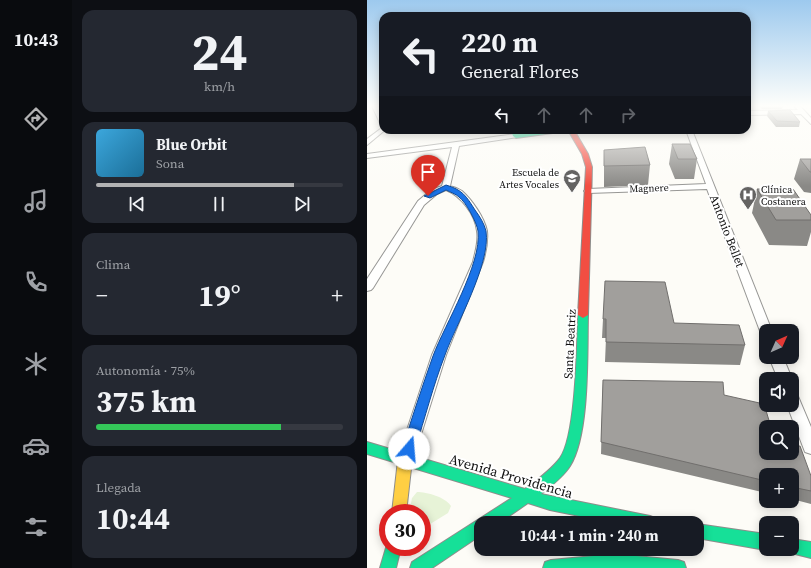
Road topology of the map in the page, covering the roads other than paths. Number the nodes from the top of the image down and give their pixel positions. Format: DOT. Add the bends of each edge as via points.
graph roads {
  1 [pos="379,133"];
  2 [pos="510,134"];
  3 [pos="574,134"];
  4 [pos="690,134"];
  5 [pos="367,143"];
  6 [pos="455,144"];
  7 [pos="367,156"];
  8 [pos="709,186"];
  9 [pos="446,187"];
  10 [pos="589,191"];
  11 [pos="367,288"];
  12 [pos="763,324"];
  13 [pos="797,412"];
  14 [pos="811,447"];
  15 [pos="367,448"];
  16 [pos="405,460"];
  17 [pos="526,496"];
  18 [pos="400,504"];
  19 [pos="496,516"];
  20 [pos="614,516"];
  21 [pos="474,531"];
  22 [pos="704,532"];
  23 [pos="759,541"];
  24 [pos="799,548"];
  25 [pos="811,550"];
  26 [pos="391,556"];
  27 [pos="563,567"];
  28 [pos="388,568"];
  29 [pos="418,568"];
  30 [pos="678,568"];
  1 -- 5 [label="street"];
  2 -- 6 [label="street"];
  3 -- 10 [label="street, Santa Beatriz" via="589,163"];
  4 -- 8 [label="street, Antonio Bellet"];
  6 -- 7 [label="street"];
  6 -- 9 [label="street"];
  8 -- 10 [label="street, Magnere"];
  8 -- 12 [label="street, Antonio Bellet"];
  9 -- 11 [label="street" via="434,192 421,203"];
  9 -- 16 [label="street" via="458,192 469,203 482,231 482,246 464,298 439,355"];
  10 -- 17 [label="street, Santa Beatriz" via="581,375 573,447 561,468"];
  13 -- 14 [label="street"];
  15 -- 16 [label="street, Avenida Providencia"];
  16 -- 17 [label="street, Avenida Providencia"];
  16 -- 18 [label="street"];
  17 -- 19 [label="street, Santa Beatriz"];
  17 -- 20 [label="street, Avenida Providencia"];
  21 -- 29 [label="street"];
  22 -- 23 [label="street"];
  24 -- 25 [label="street"];
  26 -- 28 [label="street"];
  27 -- 30 [label="street" via="615,562"];
}
